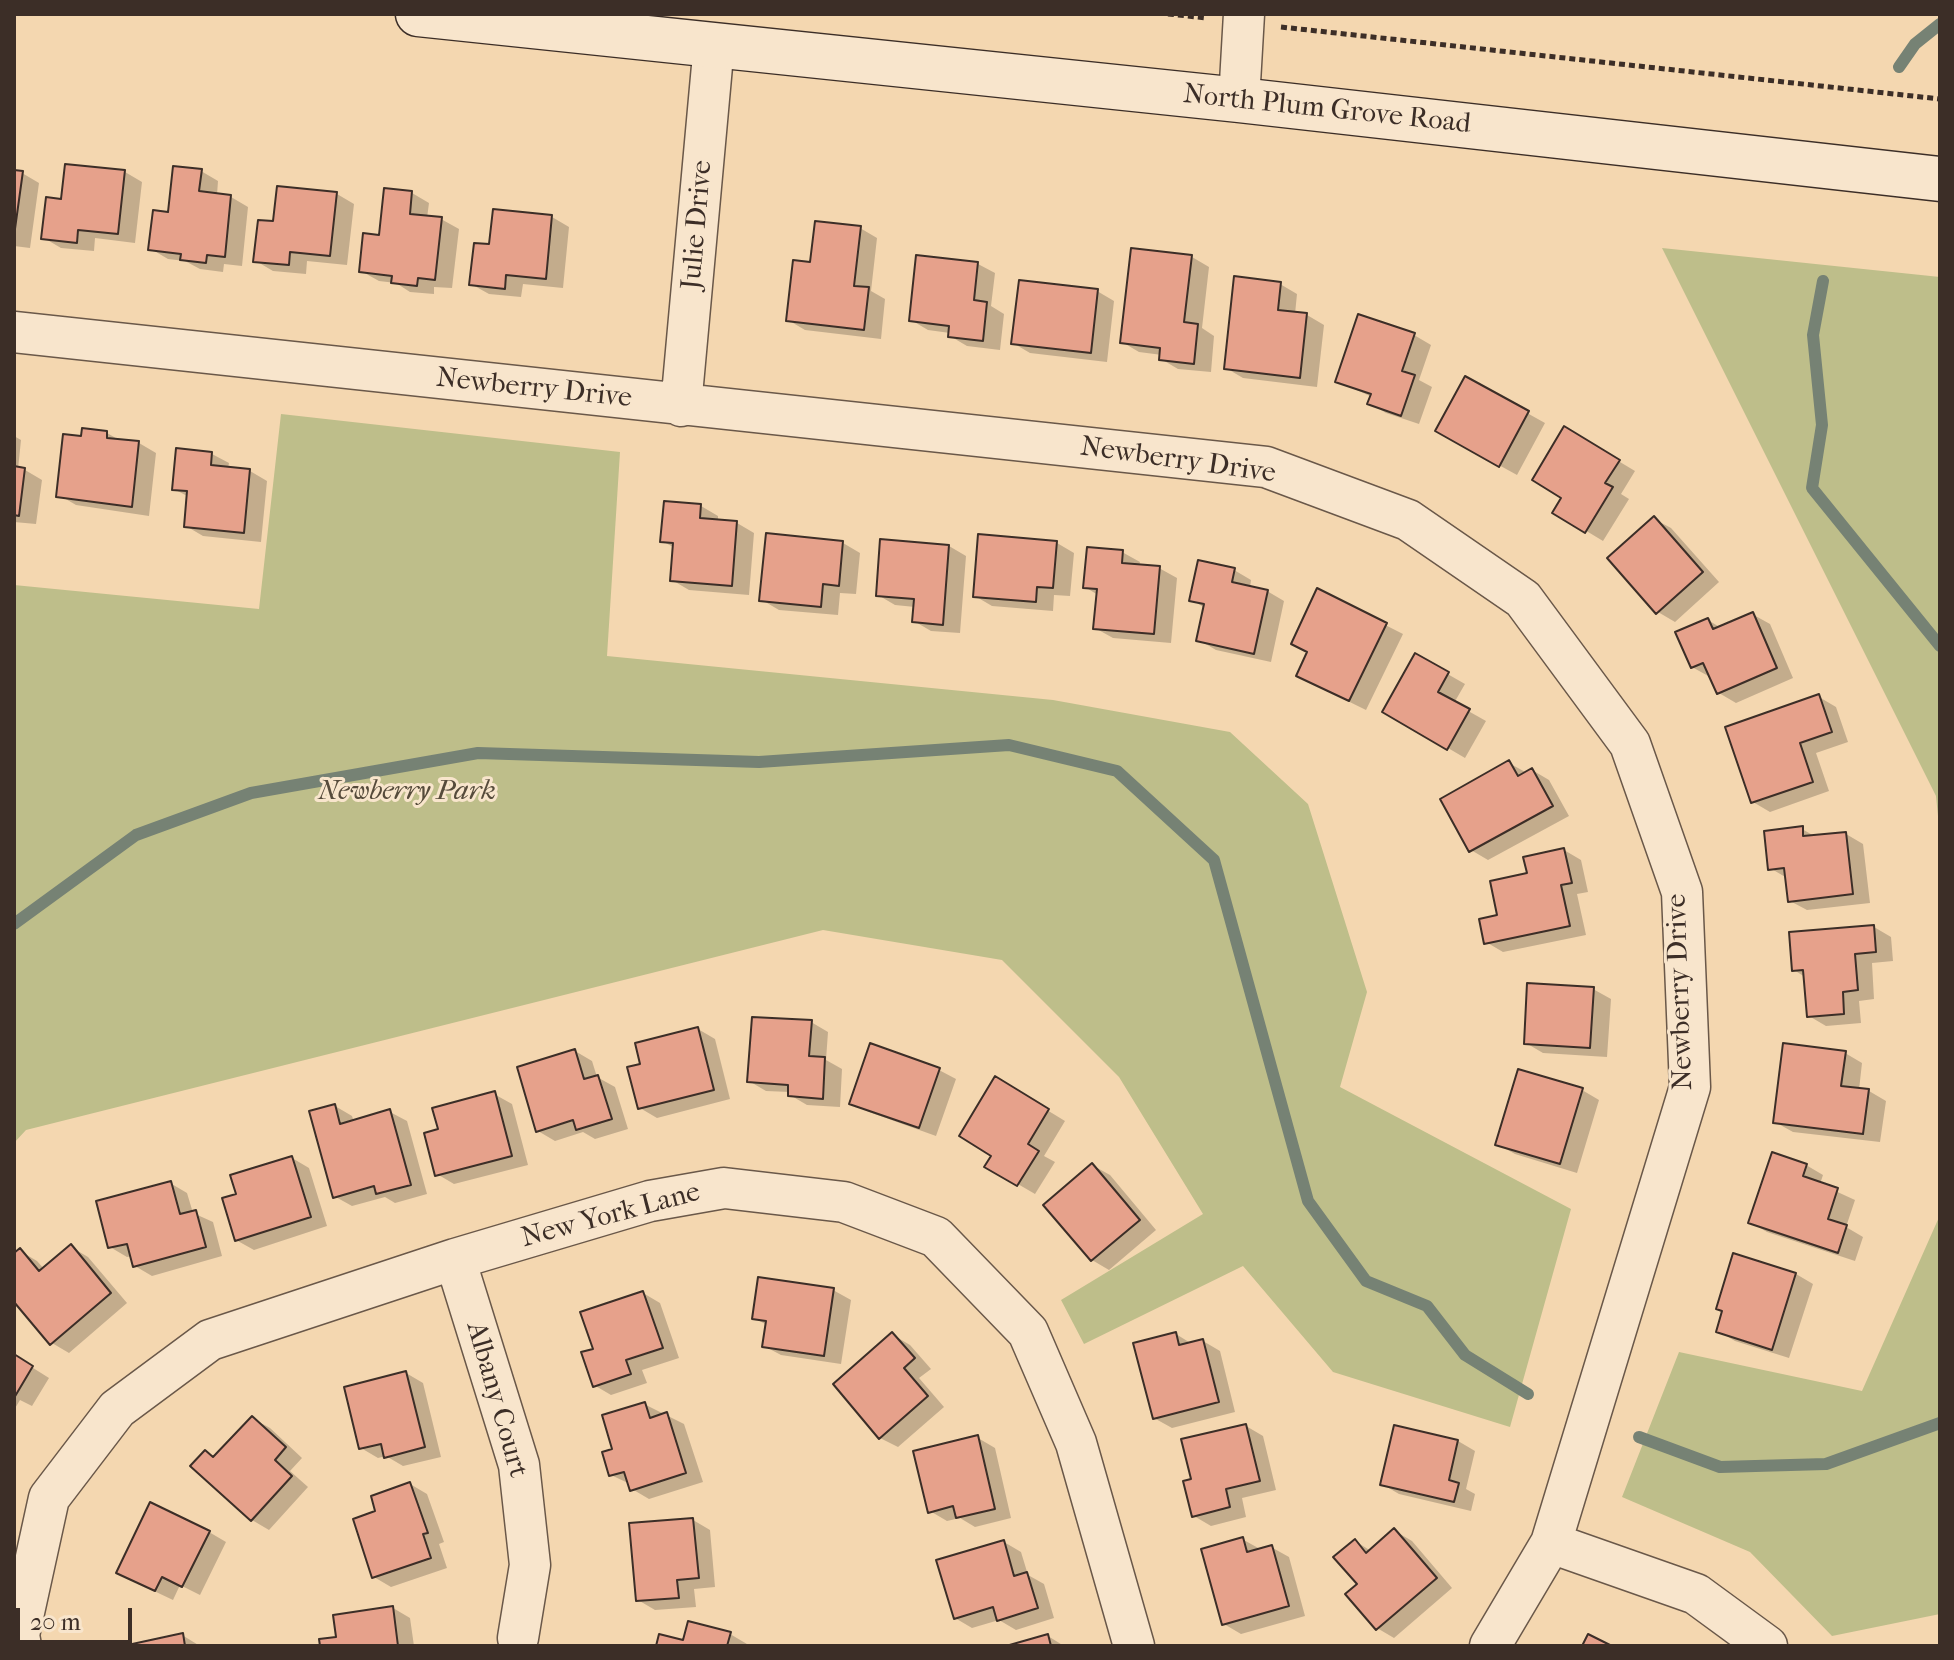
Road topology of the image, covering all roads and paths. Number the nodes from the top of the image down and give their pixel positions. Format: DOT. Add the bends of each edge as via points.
graph roads {
  1 [pos="418,14"];
  2 [pos="1168,14"];
  3 [pos="1244,18"];
  4 [pos="714,44"];
  5 [pos="1940,99"];
  6 [pos="1239,100"];
  7 [pos="1940,179"];
  8 [pos="14,332"];
  9 [pos="681,406"];
  10 [pos="455,1259"];
  11 [pos="1551,1543"];
  12 [pos="518,1638"];
  13 [pos="21,1646"];
  14 [pos="1134,1646"];
  15 [pos="1490,1646"];
  16 [pos="1767,1646"];
  1 -- 4 [label="street, North Plum Grove Road"];
  2 -- 3 [label="path"];
  3 -- 5 [label="path"];
  3 -- 6 [label="street"];
  4 -- 6 [label="street, North Plum Grove Road"];
  4 -- 9 [label="street, Julie Drive"];
  6 -- 7 [label="street, North Plum Grove Road"];
  8 -- 9 [label="street, Newberry Drive"];
  9 -- 11 [label="street, Newberry Drive" via="1266,467 1408,520 1523,599 1630,744 1682,892 1690,1087"];
  10 -- 12 [label="street, Albany Court" via="519,1465 530,1565"];
  10 -- 13 [label="street, New York Lane" via="210,1340 117,1409 49,1498 19,1635"];
  10 -- 14 [label="street, New York Lane" via="650,1201 724,1188 844,1202 936,1237 1028,1332 1076,1443"];
  11 -- 15 [label="street, Newberry Drive"];
  11 -- 16 [label="street" via="1696,1594"];
}
